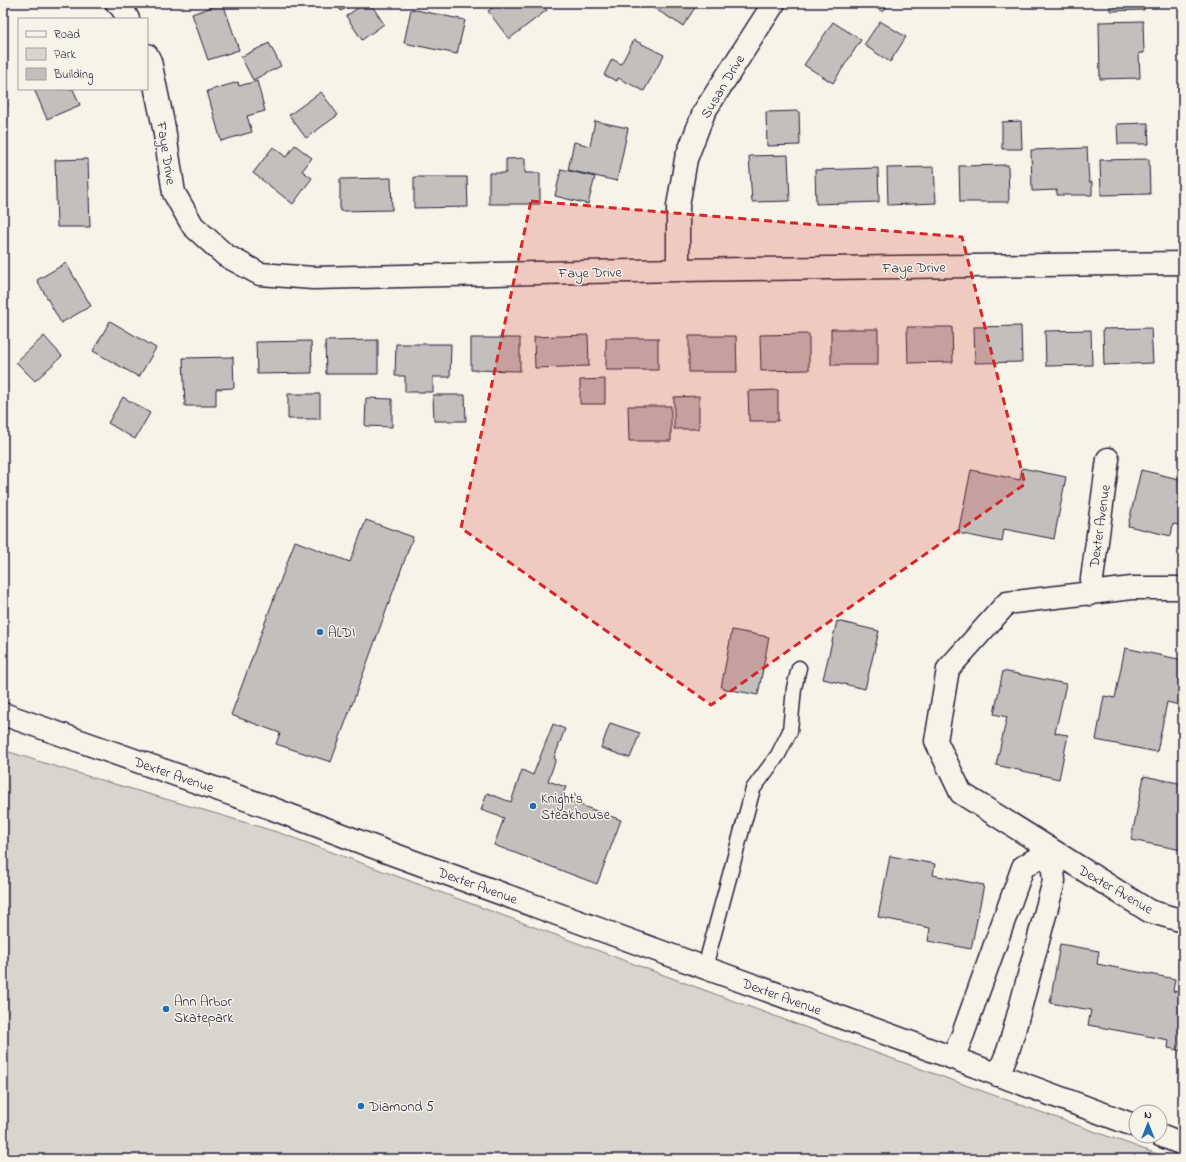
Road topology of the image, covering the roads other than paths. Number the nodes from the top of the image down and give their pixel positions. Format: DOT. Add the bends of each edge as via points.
graph roads {
  1 [pos="117,3"];
  2 [pos="774,3"];
  3 [pos="127,18"];
  4 [pos="148,57"];
  5 [pos="1183,263"];
  6 [pos="678,270"];
  7 [pos="1108,459"];
  8 [pos="1183,588"];
  9 [pos="1090,594"];
  10 [pos="799,668"];
  11 [pos="3,714"];
  12 [pos="1051,850"];
  13 [pos="1183,922"];
  14 [pos="705,968"];
  15 [pos="953,1058"];
  16 [pos="998,1074"];
  17 [pos="1128,1123"];
  18 [pos="1168,1138"];
  19 [pos="1183,1144"];
  1 -- 3 [label="street"];
  2 -- 6 [label="street, Susan Drive" via="704,112 686,159 678,206"];
  4 -- 6 [label="street, Faye Drive" via="164,128 174,193 193,226 225,255 260,274 313,278"];
  5 -- 6 [label="street, Faye Drive"];
  7 -- 9 [label="street, Dexter Avenue"];
  8 -- 9 [label="street, Dexter Avenue" via="1132,588"];
  9 -- 12 [label="street, Dexter Avenue" via="1007,604 948,669 936,741 962,793"];
  10 -- 14 [label="lane" via="794,688 790,731 778,756 753,789"];
  11 -- 14 [label="street, Dexter Avenue" via="268,807"];
  12 -- 13 [label="street, Dexter Avenue" via="1149,910"];
  12 -- 15 [label="street" via="1023,867"];
  12 -- 16 [label="street" via="1054,881 1014,1031"];
  14 -- 15 [label="street, Dexter Avenue"];
  15 -- 16 [label="street, Dexter Avenue"];
  16 -- 17 [label="street, Dexter Avenue"];
  18 -- 19 [label="street"];
}
